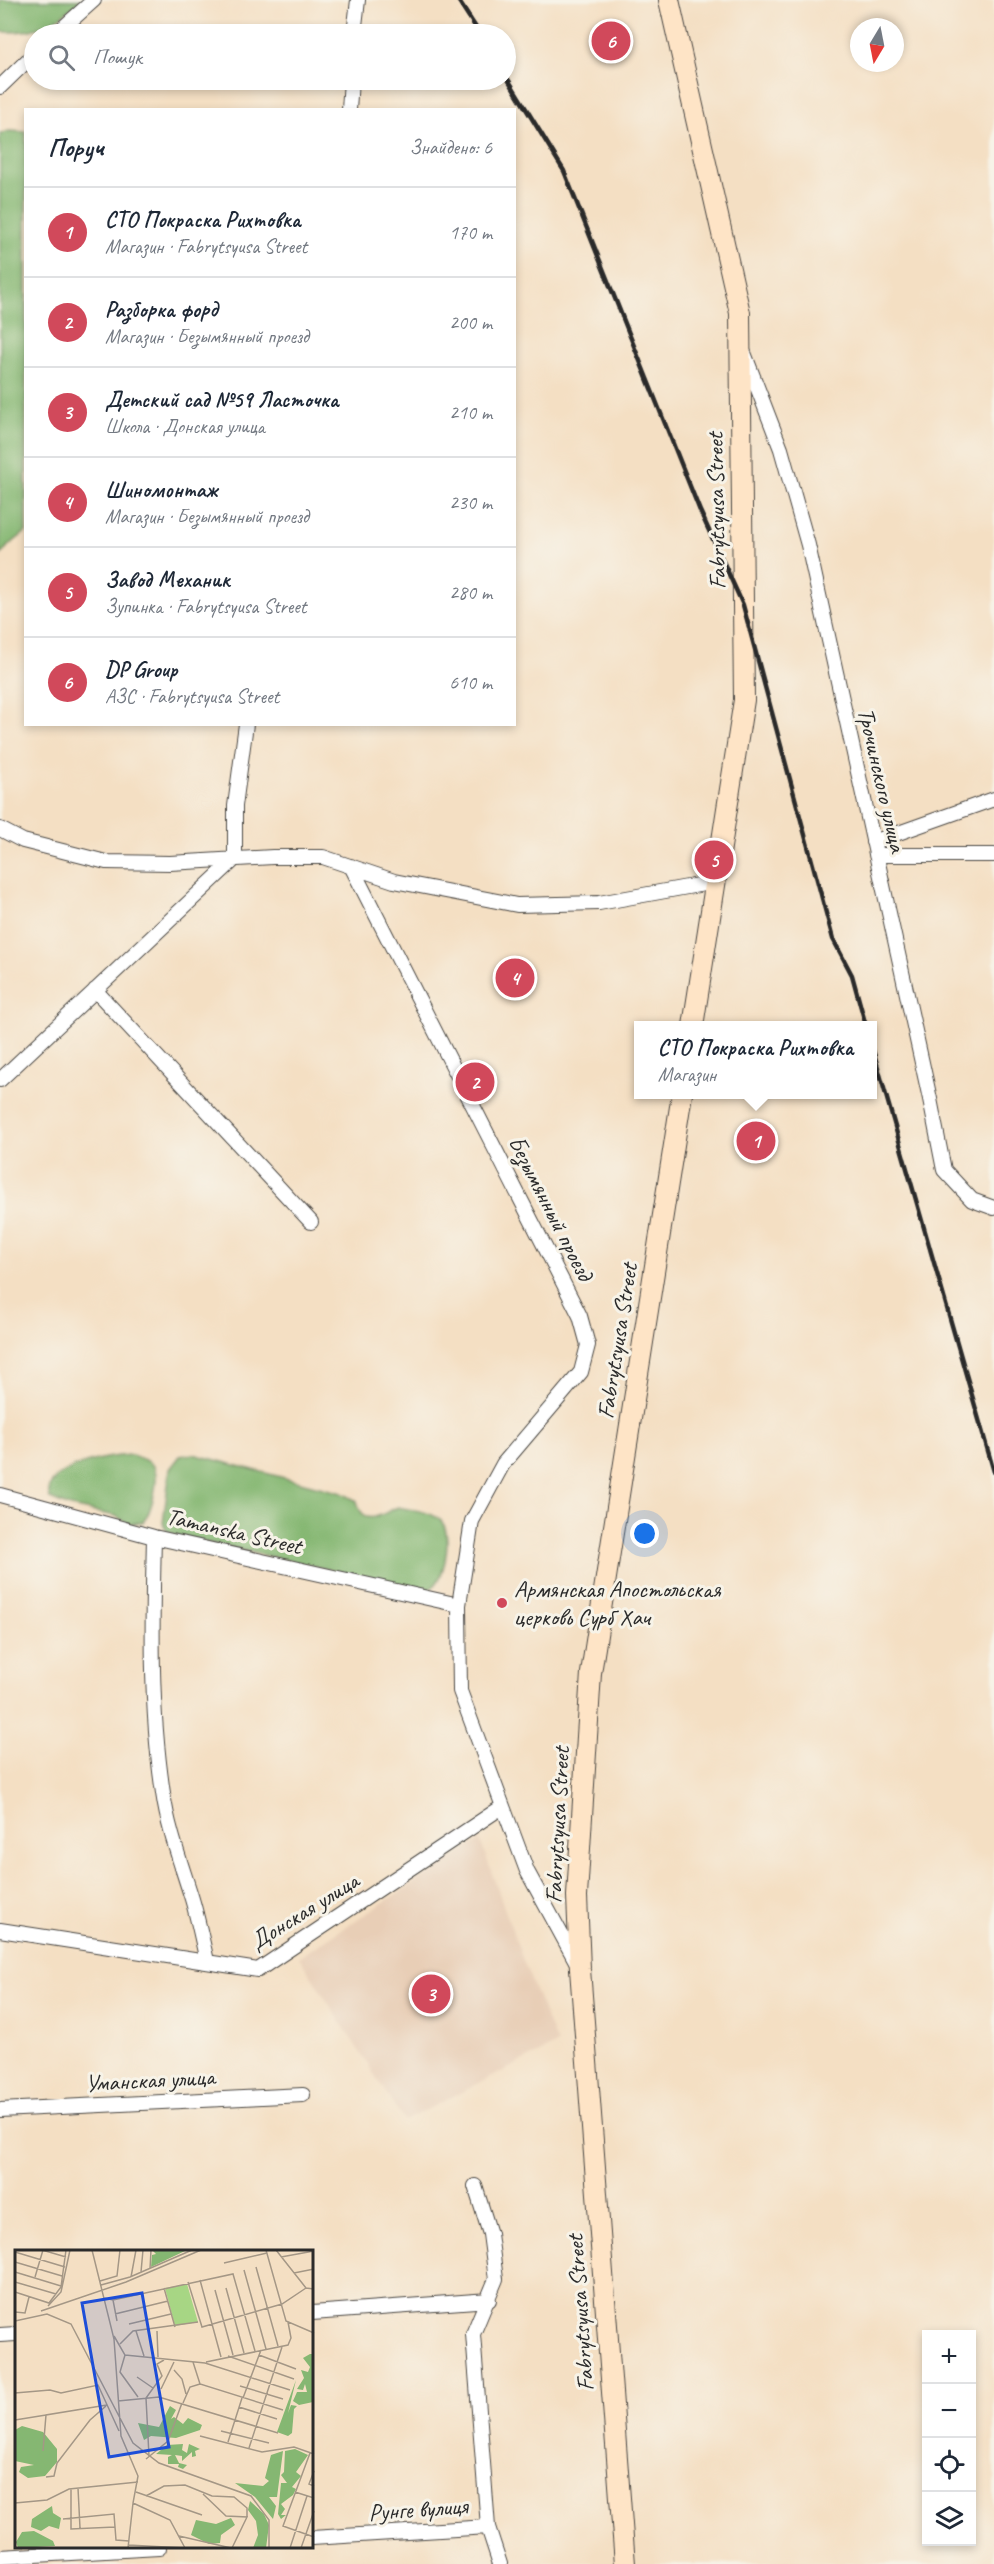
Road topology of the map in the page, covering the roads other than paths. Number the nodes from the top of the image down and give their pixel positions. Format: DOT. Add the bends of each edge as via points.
graph roads {
  1 [pos="94,0"];
  2 [pos="358,0"];
  3 [pos="669,0"];
  4 [pos="67,24"];
  5 [pos="355,24"];
  6 [pos="24,64"];
  7 [pos="0,87"];
  8 [pos="350,90"];
  9 [pos="349,108"];
  10 [pos="740,342"];
  11 [pos="246,726"];
  12 [pos="994,799"];
  13 [pos="0,829"];
  14 [pos="874,849"];
  15 [pos="994,855"];
  16 [pos="235,859"];
  17 [pos="351,866"];
  18 [pos="715,882"];
  19 [pos="94,990"];
  20 [pos="694,1021"];
  21 [pos="0,1080"];
  22 [pos="681,1099"];
  23 [pos="994,1208"];
  24 [pos="311,1222"];
  25 [pos="0,1496"];
  26 [pos="154,1537"];
  27 [pos="459,1605"];
  28 [pos="502,1807"];
  29 [pos="0,1930"];
  30 [pos="207,1961"];
  31 [pos="580,1969"];
  32 [pos="303,2095"];
  33 [pos="0,2110"];
  34 [pos="475,2186"];
  35 [pos="489,2300"];
  36 [pos="314,2313"];
  37 [pos="15,2334"];
  38 [pos="0,2336"];
  39 [pos="488,2527"];
  40 [pos="314,2538"];
  41 [pos="130,2549"];
  42 [pos="0,2558"];
  43 [pos="500,2564"];
  44 [pos="625,2564"];
  1 -- 4 [label="street"];
  2 -- 5 [label="street"];
  3 -- 10 [label="main road, Fabrytsyusa Street" via="740,313"];
  6 -- 7 [label="street"];
  8 -- 9 [label="street"];
  10 -- 14 [label="street, Трочинского улица" via="781,449 808,545"];
  10 -- 18 [label="main road, Fabrytsyusa Street" via="744,700"];
  11 -- 16 [label="street" via="235,806"];
  12 -- 14 [label="street"];
  13 -- 16 [label="street" via="23,841 106,862"];
  14 -- 15 [label="street"];
  14 -- 23 [label="street, Трочинского улица" via="944,1170 972,1200"];
  16 -- 17 [label="street" via="323,857"];
  16 -- 19 [label="street"];
  17 -- 18 [label="street" via="394,881 518,905 599,903"];
  17 -- 27 [label="street, Безымянный проезд" via="580,1316 588,1345 581,1372 503,1464 472,1521"];
  18 -- 20 [label="main road, Fabrytsyusa Street"];
  19 -- 21 [label="street"];
  19 -- 24 [label="street"];
  22 -- 31 [label="main road, Fabrytsyusa Street" via="591,1673 577,1896"];
  25 -- 26 [label="street, Tamanska Street"];
  26 -- 27 [label="street, Tamanska Street"];
  26 -- 30 [label="street" via="154,1711 162,1783 175,1850"];
  27 -- 28 [label="street, Безымянный проезд" via="460,1691"];
  28 -- 30 [label="street, Донская улица" via="258,1970"];
  28 -- 31 [label="street, Безымянный проезд" via="527,1871"];
  29 -- 30 [label="street, Донская улица"];
  31 -- 44 [label="main road, Fabrytsyusa Street"];
  32 -- 33 [label="street, Уманская улица"];
  34 -- 35 [label="street" via="490,2234 495,2268"];
  35 -- 36 [label="street"];
  35 -- 39 [label="street" via="473,2334"];
  37 -- 38 [label="street"];
  39 -- 40 [label="street, Рунге вулиця"];
  39 -- 43 [label="street, Рунге вулиця"];
  41 -- 42 [label="street"];
}
